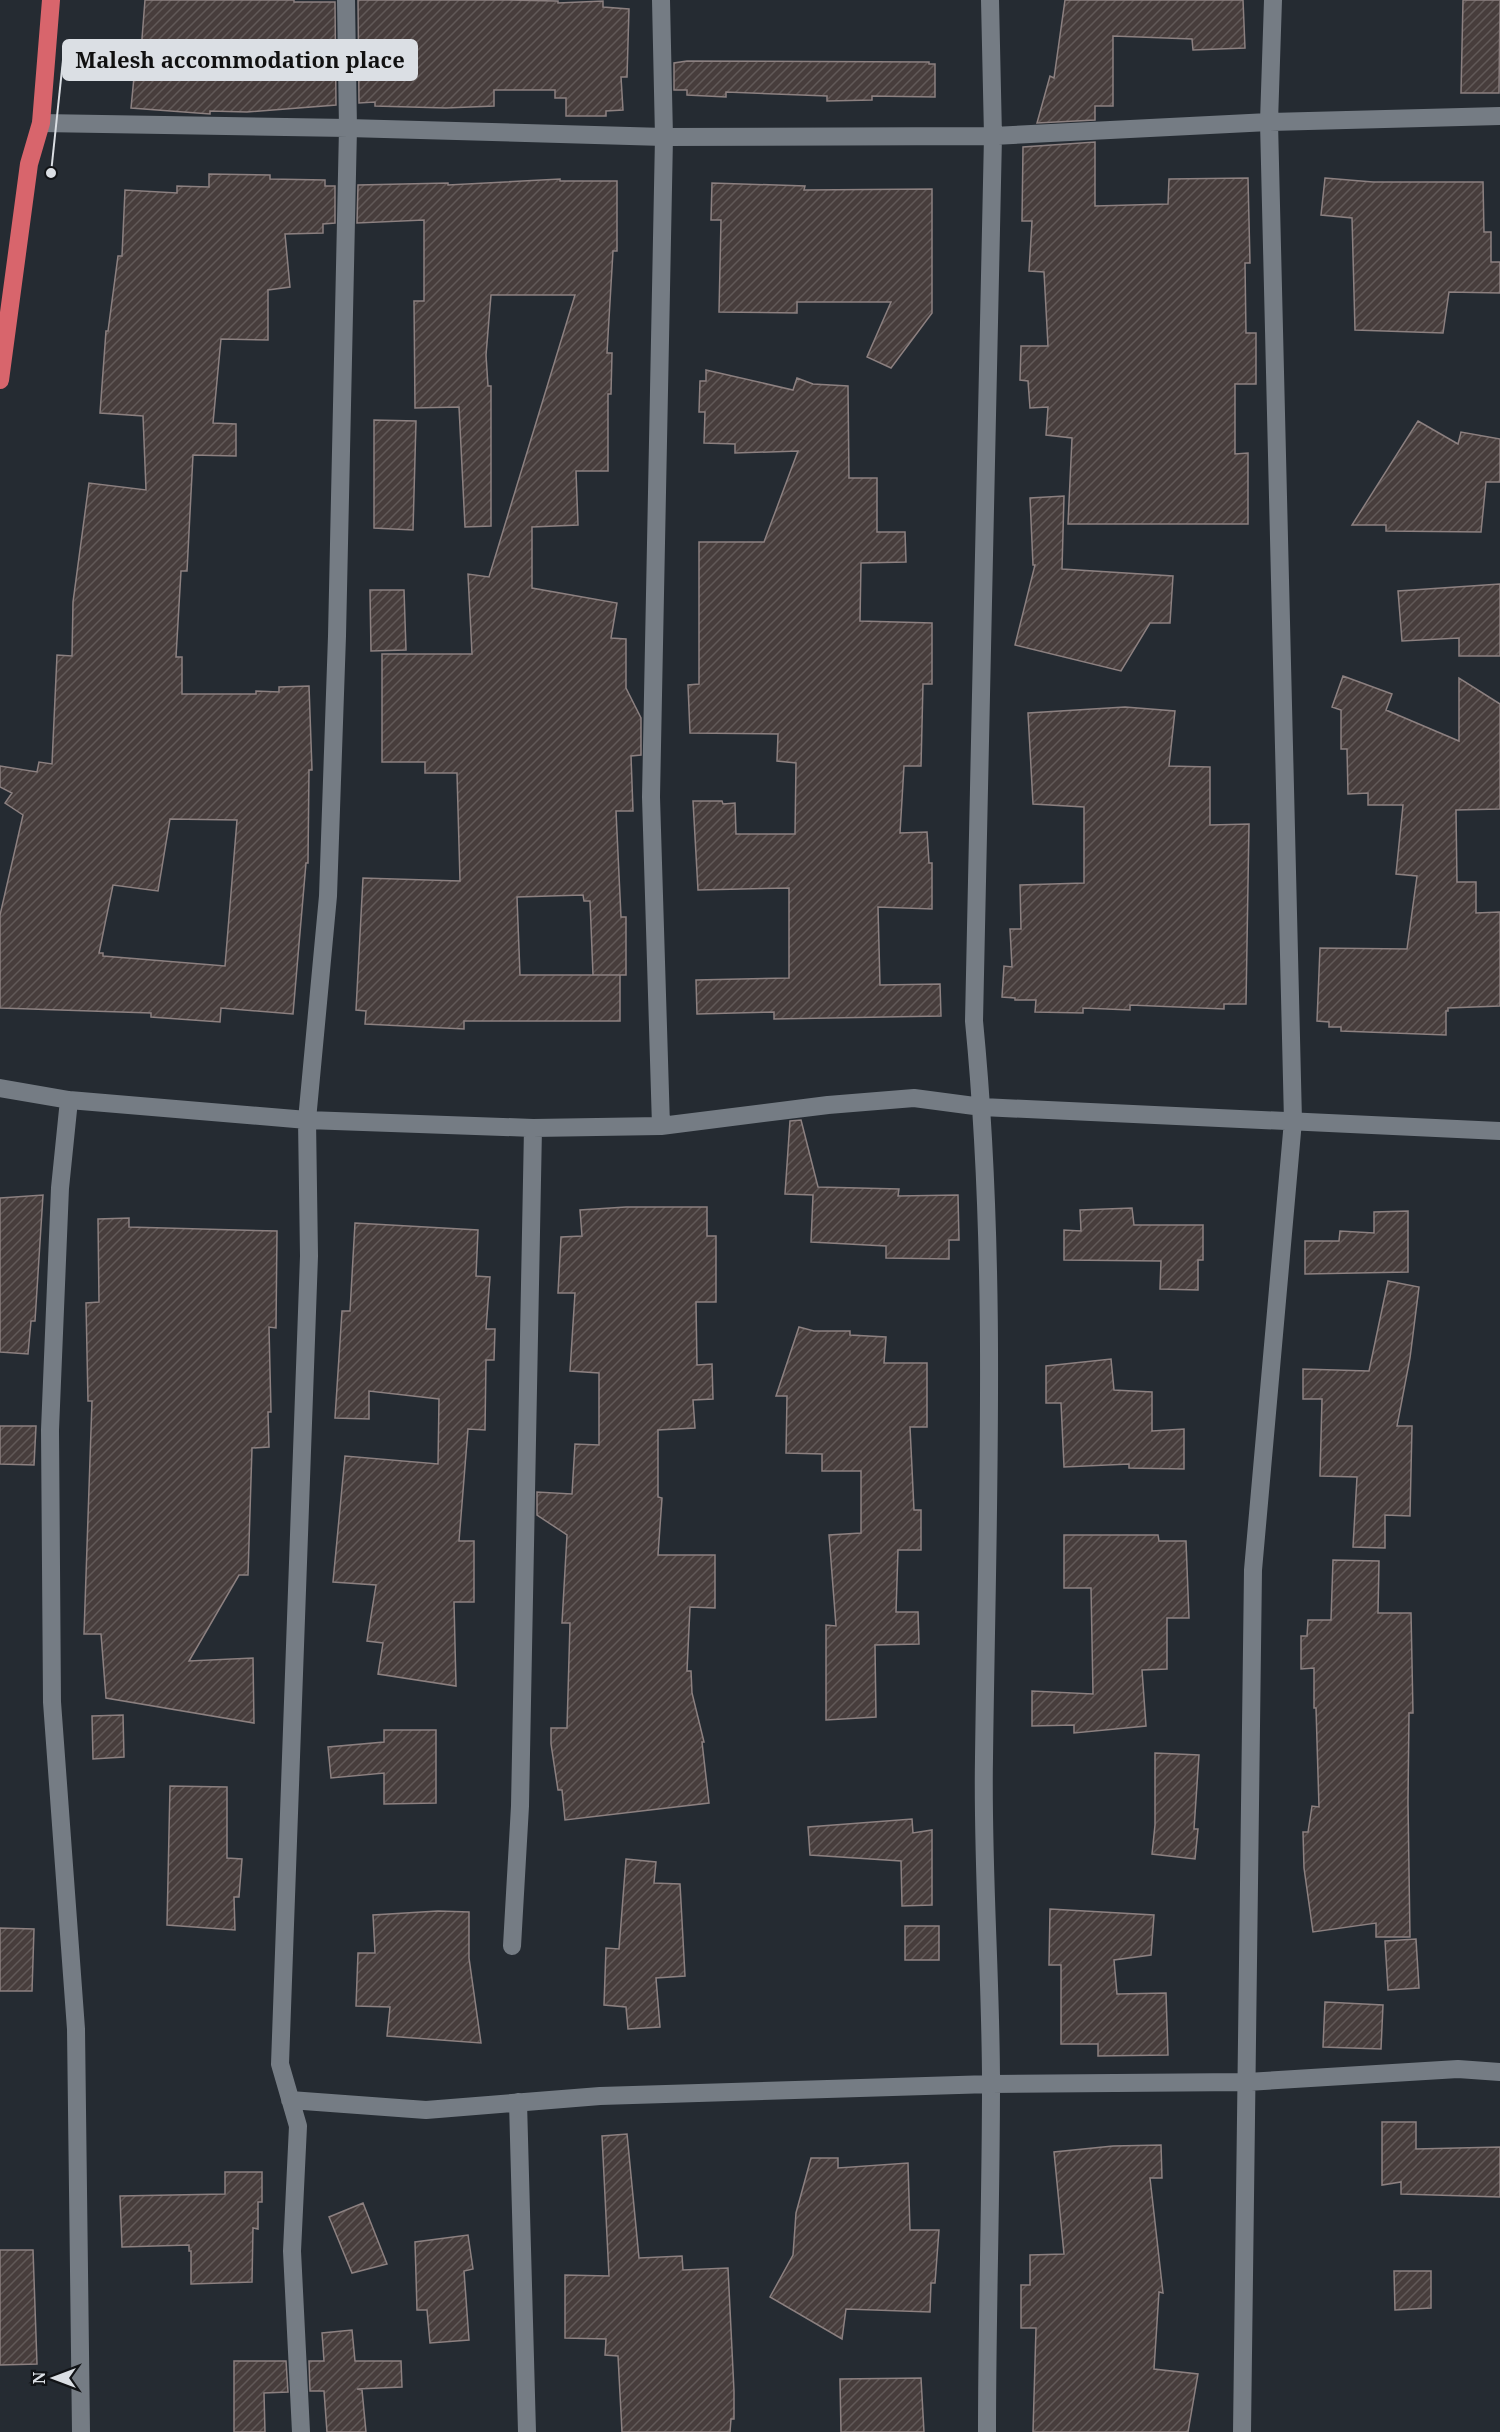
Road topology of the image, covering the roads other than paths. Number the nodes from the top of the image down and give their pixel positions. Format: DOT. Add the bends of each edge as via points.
graph roads {
  1 [pos="51,0"];
  2 [pos="346,0"];
  3 [pos="661,0"];
  4 [pos="990,0"];
  5 [pos="1273,0"];
  6 [pos="1500,116"];
  7 [pos="1269,122"];
  8 [pos="41,123"];
  9 [pos="348,128"];
  10 [pos="993,136"];
  11 [pos="664,137"];
  12 [pos="0,380"];
  13 [pos="0,1088"];
  14 [pos="69,1100"];
  15 [pos="982,1107"];
  16 [pos="307,1120"];
  17 [pos="1293,1121"];
  18 [pos="661,1126"];
  19 [pos="533,1128"];
  20 [pos="1500,1131"];
  21 [pos="512,1946"];
  22 [pos="1500,2072"];
  23 [pos="1247,2082"];
  24 [pos="991,2084"];
  25 [pos="290,2100"];
  26 [pos="518,2102"];
  27 [pos="81,2432"];
  28 [pos="301,2432"];
  29 [pos="527,2432"];
  30 [pos="987,2432"];
  31 [pos="1242,2432"];
  1 -- 8 [label="highway"];
  2 -- 9 [label="street"];
  3 -- 11 [label="street"];
  4 -- 10 [label="street"];
  5 -- 7 [label="street"];
  6 -- 7 [label="street"];
  7 -- 10 [label="street"];
  7 -- 17 [label="street"];
  8 -- 9 [label="street"];
  8 -- 12 [label="highway" via="29,164"];
  9 -- 11 [label="street"];
  9 -- 16 [label="street" via="328,896"];
  10 -- 11 [label="street"];
  10 -- 15 [label="street" via="974,1021"];
  11 -- 18 [label="street" via="651,797"];
  13 -- 14 [label="street"];
  14 -- 16 [label="street"];
  14 -- 27 [label="street" via="60,1188 50,1430 52,1690 76,2029"];
  15 -- 17 [label="street"];
  15 -- 18 [label="street" via="914,1098"];
  15 -- 24 [label="street" via="990,1377 984,1764"];
  16 -- 19 [label="street"];
  16 -- 25 [label="street" via="309,1256 280,2064"];
  17 -- 20 [label="street"];
  17 -- 23 [label="street" via="1253,1570"];
  18 -- 19 [label="street"];
  19 -- 21 [label="street" via="520,1806"];
  22 -- 23 [label="street" via="1458,2069"];
  23 -- 24 [label="street"];
  23 -- 31 [label="street"];
  24 -- 26 [label="street"];
  24 -- 30 [label="street"];
  25 -- 26 [label="street" via="426,2110"];
  25 -- 28 [label="street" via="298,2126 292,2251"];
  26 -- 29 [label="street"];
}
